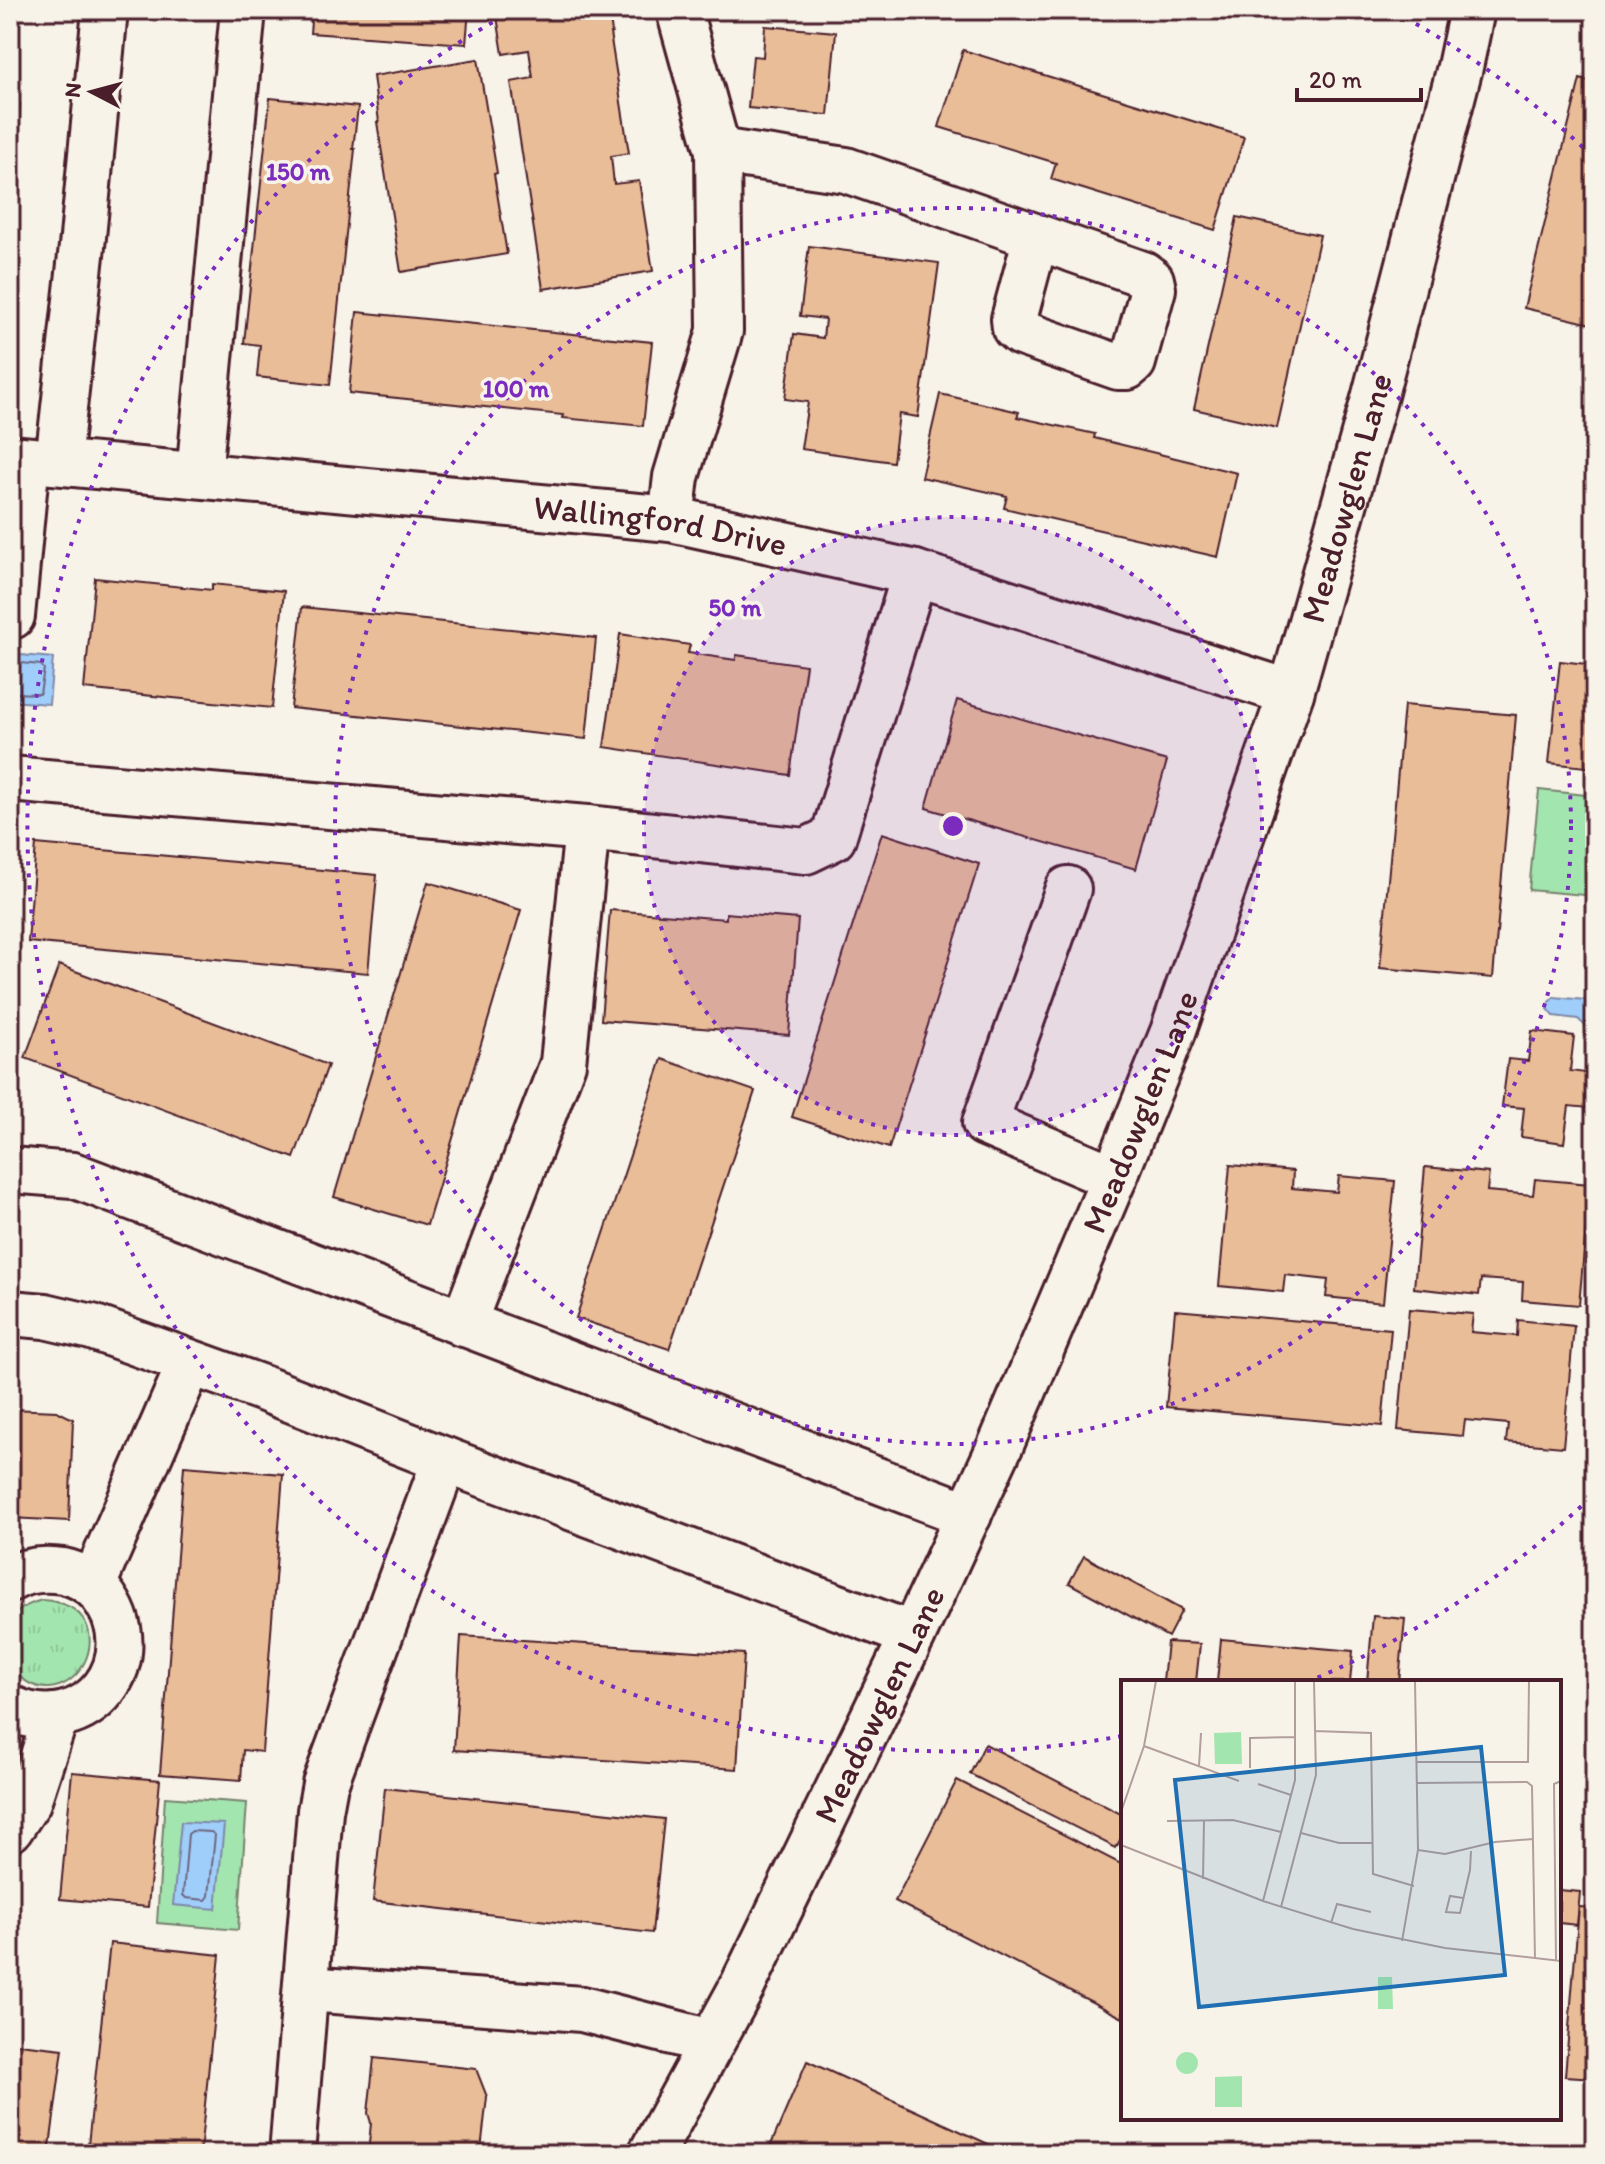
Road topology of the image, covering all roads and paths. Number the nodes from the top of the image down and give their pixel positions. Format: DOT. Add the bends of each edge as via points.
graph roads {
  1 [pos="105,10"];
  2 [pos="243,10"];
  3 [pos="679,10"];
  4 [pos="1472,10"];
  5 [pos="718,151"];
  6 [pos="1036,237"];
  7 [pos="32,460"];
  8 [pos="199,475"];
  9 [pos="671,519"];
  10 [pos="915,573"];
  11 [pos="12,616"];
  12 [pos="1291,693"];
  13 [pos="10,779"];
  14 [pos="587,828"];
  15 [pos="1068,889"];
  16 [pos="10,1170"];
  17 [pos="1114,1178"];
  18 [pos="10,1313"];
  19 [pos="463,1324"];
  20 [pos="190,1363"];
  21 [pos="445,1460"];
  22 [pos="969,1515"];
  23 [pos="10,1579"];
  24 [pos="93,1585"];
  25 [pos="913,1635"];
  26 [pos="10,1708"];
  27 [pos="56,1716"];
  28 [pos="10,1829"];
  29 [pos="307,1989"];
  30 [pos="711,2042"];
  31 [pos="292,2154"];
  32 [pos="651,2154"];
  1 -- 7 [label="street" via="85,222"];
  2 -- 8 [label="street"];
  3 -- 5 [label="street"];
  4 -- 12 [label="street, Meadowglen Lane" via="1374,399"];
  5 -- 6 [label="street" via="846,170"];
  5 -- 9 [label="street" via="720,331 676,477"];
  7 -- 8 [label="street, Wallingford Drive"];
  7 -- 11 [label="street"];
  8 -- 9 [label="street, Wallingford Drive"];
  9 -- 10 [label="street, Wallingford Drive"];
  10 -- 12 [label="street, Wallingford Drive"];
  10 -- 14 [label="street" via="833,838 806,851"];
  12 -- 17 [label="street, Meadowglen Lane" via="1173,1032"];
  13 -- 14 [label="street"];
  14 -- 19 [label="street" via="563,1063"];
  15 -- 17 [label="street" via="985,1123"];
  16 -- 19 [label="street" via="73,1175"];
  17 -- 22 [label="street, Meadowglen Lane"];
  18 -- 20 [label="street" via="92,1327"];
  19 -- 22 [label="street"];
  20 -- 21 [label="street"];
  20 -- 24 [label="street"];
  21 -- 25 [label="street"];
  21 -- 29 [label="street" via="325,1784"];
  22 -- 25 [label="street, Meadowglen Lane"];
  23 -- 24 [label="street" via="46,1568"];
  24 -- 27 [label="street" via="110,1605 119,1629 119,1655 97,1697"];
  25 -- 30 [label="street, Meadowglen Lane"];
  26 -- 27 [label="street"];
  27 -- 28 [label="street" via="28,1802"];
  29 -- 30 [label="street" via="582,2009"];
  29 -- 31 [label="street"];
  30 -- 32 [label="street, Meadowglen Lane"];
}
